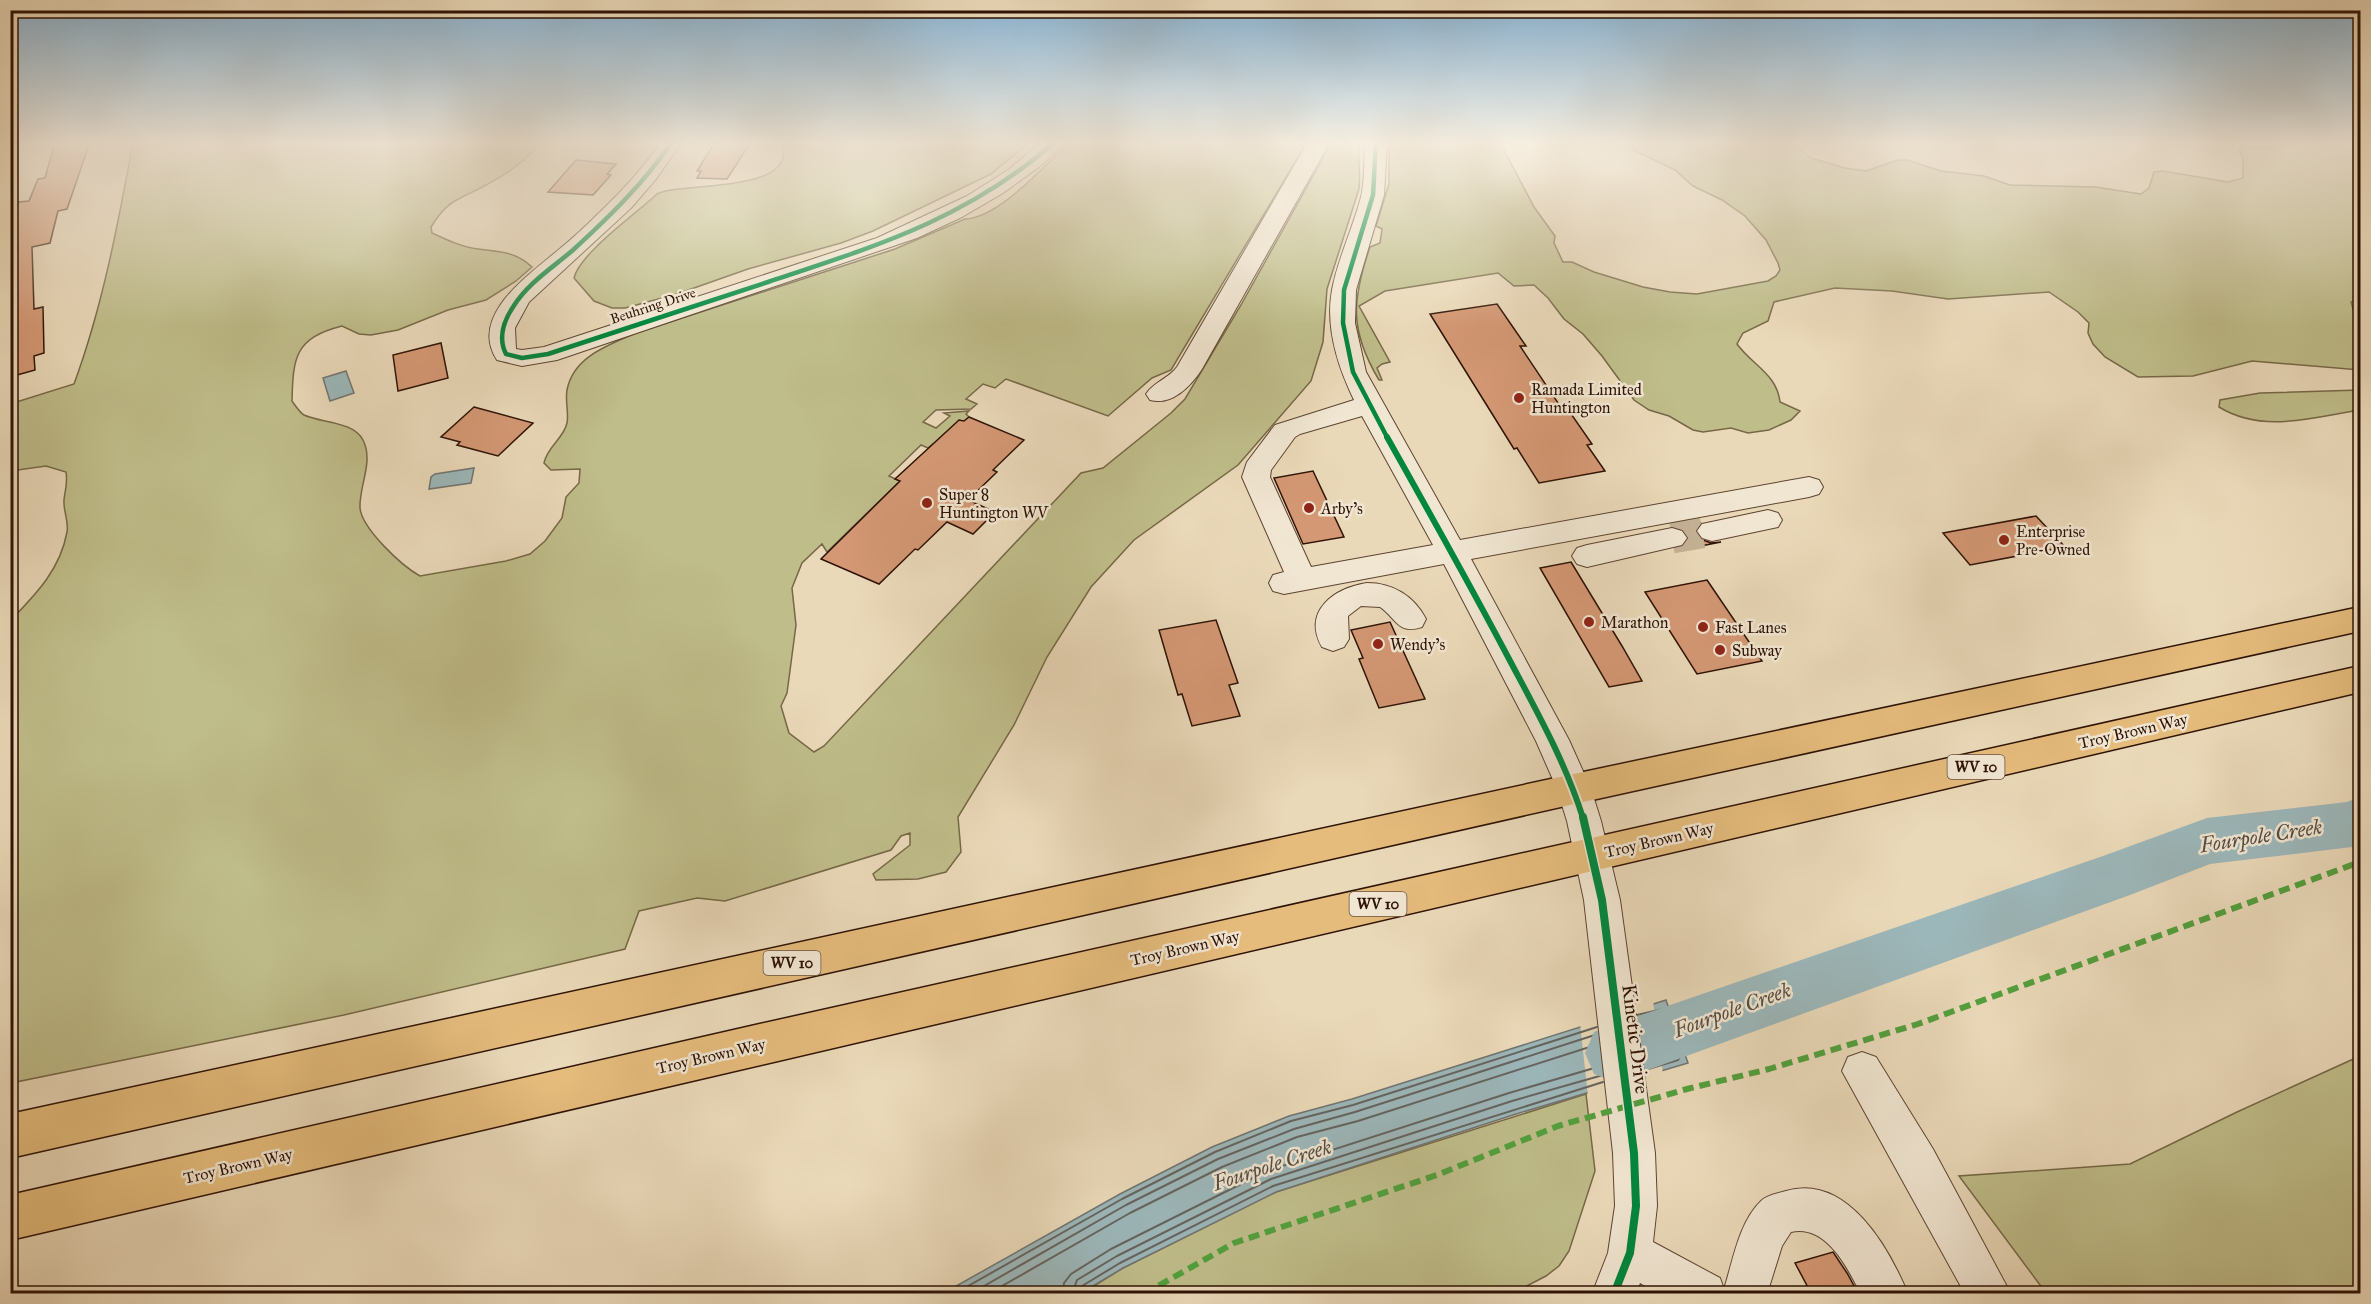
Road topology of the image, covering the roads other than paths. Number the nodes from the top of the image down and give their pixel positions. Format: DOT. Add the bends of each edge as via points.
graph roads {
  1 [pos="624,203"];
  2 [pos="973,203"];
  3 [pos="1284,203"];
  4 [pos="1371,203"];
  5 [pos="1159,394"];
  6 [pos="1370,405"];
  7 [pos="1809,487"];
  8 [pos="1768,520"];
  9 [pos="1712,531"];
  10 [pos="1672,538"];
  11 [pos="1452,552"];
  12 [pos="1587,555"];
  13 [pos="1411,619"];
  14 [pos="2361,619"];
  15 [pos="1333,639"];
  16 [pos="2361,679"];
  17 [pos="1574,789"];
  18 [pos="1592,855"];
  19 [pos="1862,1071"];
  20 [pos="10,1136"];
  21 [pos="10,1218"];
  22 [pos="1630,1253"];
  23 [pos="1614,1293"];
  24 [pos="1704,1293"];
  25 [pos="1745,1293"];
  26 [pos="1886,1293"];
  27 [pos="1989,1293"];
  1 -- 2 [label="street, Beuhring Drive" via="516,301 503,327 502,348 506,354 522,358 548,354 885,243"];
  3 -- 5 [label="street" via="1182,380"];
  4 -- 6 [label="street, Kinetic Drive" via="1343,299 1343,323 1351,362"];
  6 -- 11 [label="street, Kinetic Drive"];
  6 -- 11 [label="street" via="1290,428 1257,469 1256,477 1293,582"];
  7 -- 11 [label="street"];
  8 -- 9 [label="street"];
  10 -- 12 [label="street"];
  11 -- 17 [label="street, Kinetic Drive"];
  13 -- 15 [label="street" via="1394,600 1381,594 1355,596 1340,604 1332,617"];
  14 -- 17 [label="main road, WV 10"];
  16 -- 18 [label="main road, Troy Brown Way / WV 10"];
  17 -- 18 [label="street, Kinetic Drive"];
  17 -- 20 [label="main road, WV 10"];
  18 -- 21 [label="main road, Troy Brown Way / WV 10"];
  18 -- 22 [label="street, Kinetic Drive" via="1610,956 1634,1154 1636,1206"];
  19 -- 27 [label="street"];
  22 -- 23 [label="street, Kinetic Drive"];
  22 -- 24 [label="street"];
  25 -- 26 [label="street" via="1764,1236 1777,1215 1805,1209 1834,1220 1862,1251"];
}
